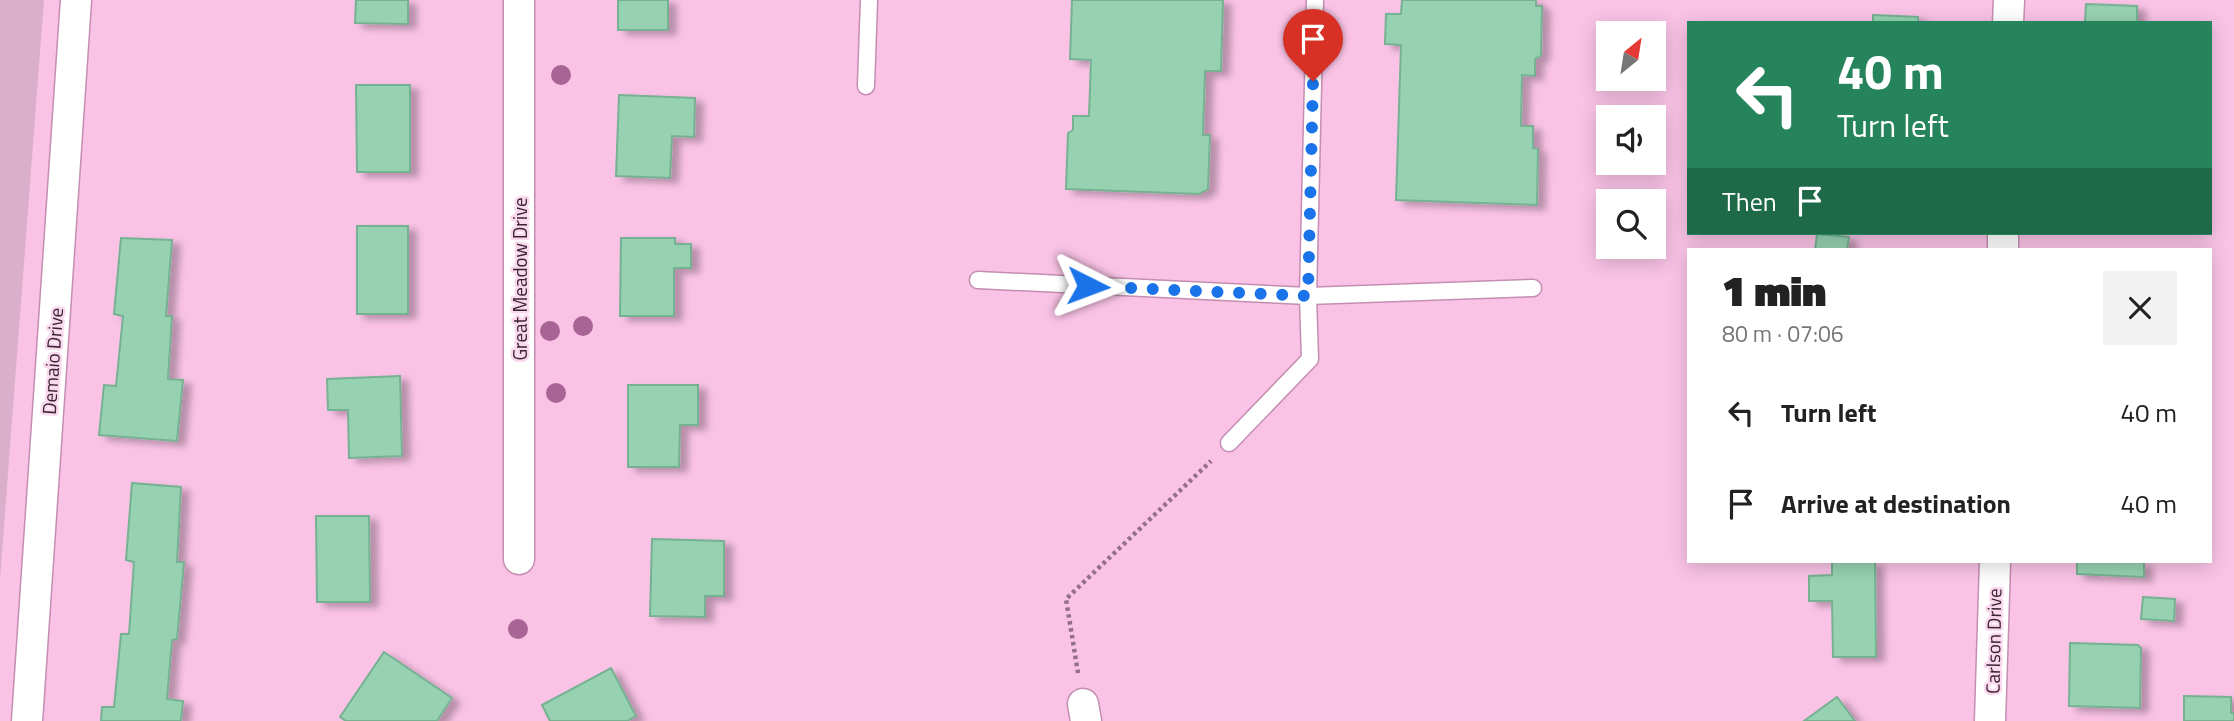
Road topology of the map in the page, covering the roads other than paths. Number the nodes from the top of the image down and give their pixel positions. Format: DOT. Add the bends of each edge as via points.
graph roads {
  1 [pos="76,0"];
  2 [pos="519,0"];
  3 [pos="869,0"];
  4 [pos="1315,0"];
  5 [pos="2009,0"];
  6 [pos="2008,21"];
  7 [pos="866,86"];
  8 [pos="978,280"];
  9 [pos="1533,288"];
  10 [pos="1308,296"];
  11 [pos="1229,443"];
  12 [pos="519,559"];
  13 [pos="1995,563"];
  14 [pos="26,721"];
  15 [pos="1990,721"];
  1 -- 14 [label="street, Demaio Drive"];
  2 -- 12 [label="street, Great Meadow Drive"];
  3 -- 7 [label="lane"];
  4 -- 10 [label="lane"];
  5 -- 6 [label="street"];
  8 -- 10 [label="lane"];
  9 -- 10 [label="lane"];
  10 -- 11 [label="lane" via="1310,359"];
  13 -- 15 [label="street, Carlson Drive"];
}
